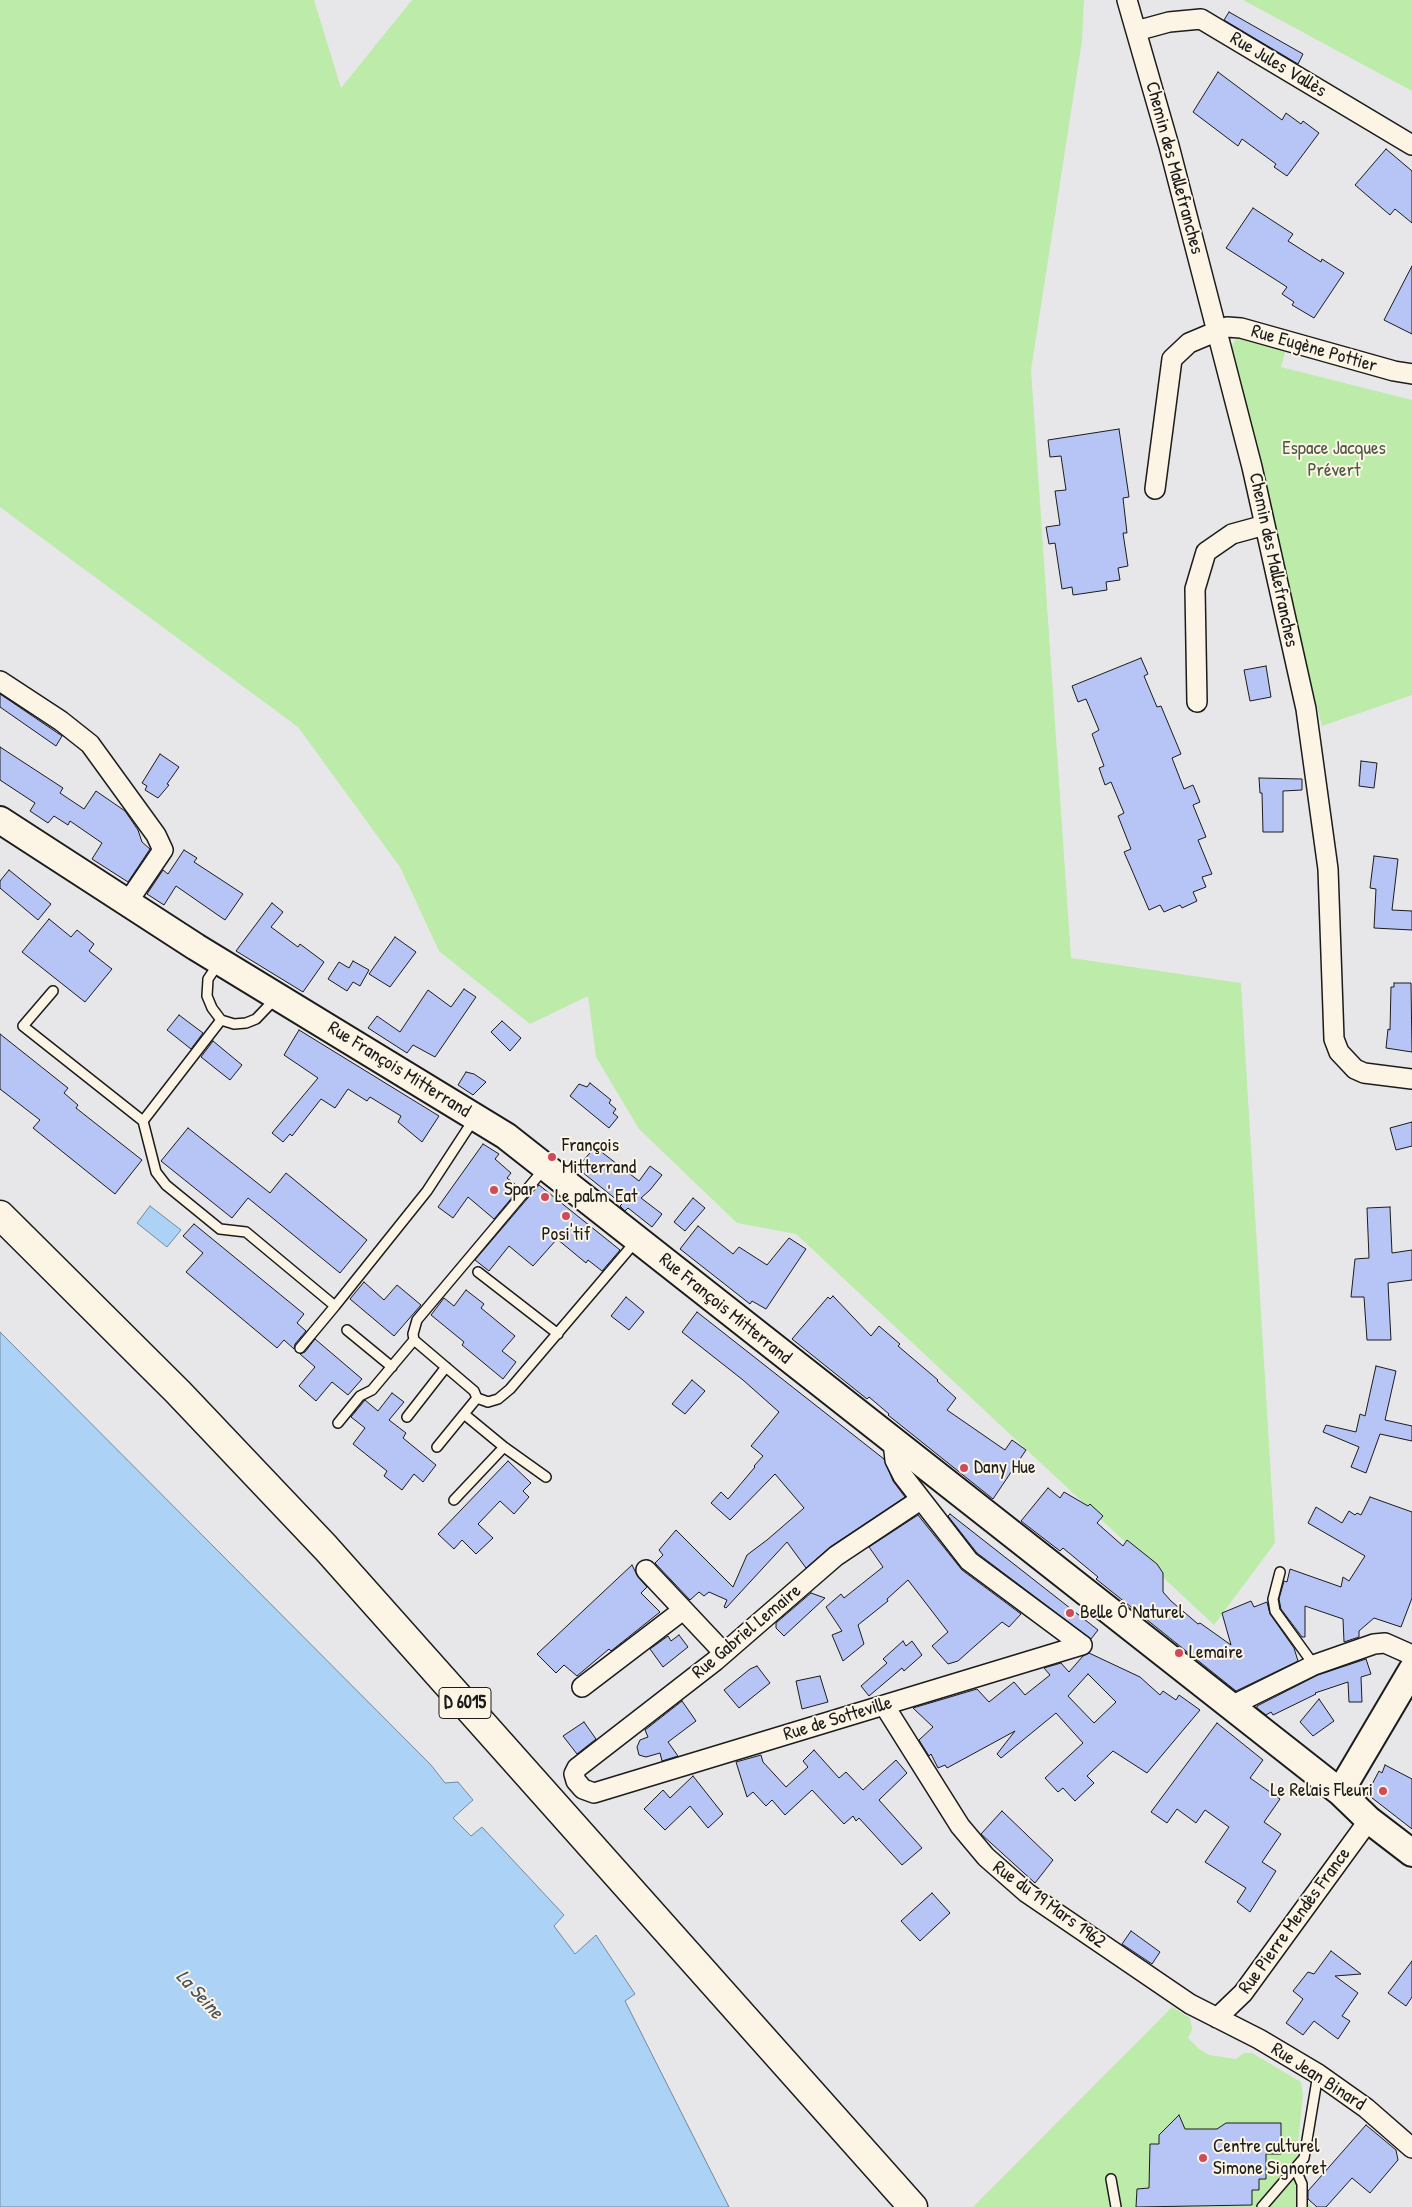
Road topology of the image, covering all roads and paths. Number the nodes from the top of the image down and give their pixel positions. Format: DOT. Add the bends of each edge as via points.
graph roads {
  1 [pos="1127,0"];
  2 [pos="1136,31"];
  3 [pos="1412,145"];
  4 [pos="1217,332"];
  5 [pos="1412,374"];
  6 [pos="1155,489"];
  7 [pos="1265,525"];
  8 [pos="0,681"];
  9 [pos="1197,702"];
  10 [pos="0,820"];
  11 [pos="127,903"];
  12 [pos="219,962"];
  13 [pos="53,991"];
  14 [pos="278,996"];
  15 [pos="221,1020"];
  16 [pos="1412,1079"];
  17 [pos="475,1117"];
  18 [pos="143,1121"];
  19 [pos="546,1167"];
  20 [pos="0,1214"];
  21 [pos="637,1239"];
  22 [pos="478,1272"];
  23 [pos="335,1306"];
  24 [pos="347,1330"];
  25 [pos="558,1334"];
  26 [pos="414,1340"];
  27 [pos="300,1348"];
  28 [pos="392,1367"];
  29 [pos="446,1367"];
  30 [pos="477,1398"];
  31 [pos="464,1414"];
  32 [pos="407,1417"];
  33 [pos="338,1423"];
  34 [pos="893,1442"];
  35 [pos="504,1447"];
  36 [pos="437,1448"];
  37 [pos="546,1477"];
  38 [pos="454,1500"];
  39 [pos="920,1500"];
  40 [pos="646,1570"];
  41 [pos="1280,1572"];
  42 [pos="683,1610"];
  43 [pos="724,1653"];
  44 [pos="1412,1654"];
  45 [pos="1314,1665"];
  46 [pos="1412,1670"];
  47 [pos="582,1687"];
  48 [pos="884,1705"];
  49 [pos="1229,1707"];
  50 [pos="1340,1792"];
  51 [pos="594,1793"];
  52 [pos="1368,1820"];
  53 [pos="1412,1853"];
  54 [pos="1217,2018"];
  55 [pos="1318,2074"];
  56 [pos="1412,2148"];
  57 [pos="1295,2168"];
  58 [pos="1111,2178"];
  59 [pos="913,2207"];
  60 [pos="1116,2207"];
  61 [pos="1262,2207"];
  62 [pos="1302,2207"];
  1 -- 2 [label="street, Chemin des Mallefranches"];
  2 -- 3 [label="street, Rue Jules Vallès" via="1169,22 1201,19"];
  2 -- 4 [label="street, Chemin des Mallefranches"];
  4 -- 5 [label="street, Rue Eugène Pottier" via="1227,327 1241,328 1394,372"];
  4 -- 6 [label="street, Rue Eugène Pottier" via="1189,343 1172,359"];
  4 -- 7 [label="street, Chemin des Mallefranches"];
  7 -- 9 [label="street" via="1232,534 1206,552 1195,589"];
  7 -- 16 [label="street, Chemin des Mallefranches" via="1306,709 1328,869 1334,1039 1339,1052 1354,1068 1364,1073"];
  8 -- 11 [label="street" via="90,744 156,836 163,850"];
  10 -- 11 [label="street, Rue François Mitterrand"];
  11 -- 12 [label="street, Rue François Mitterrand"];
  12 -- 14 [label="street, Rue François Mitterrand"];
  12 -- 15 [label="lane" via="208,979 207,996"];
  13 -- 18 [label="lane" via="23,1026"];
  14 -- 15 [label="lane" via="256,1019 234,1024"];
  14 -- 17 [label="street, Rue François Mitterrand"];
  15 -- 18 [label="lane"];
  17 -- 19 [label="street, Rue François Mitterrand"];
  17 -- 23 [label="lane" via="427,1191"];
  18 -- 23 [label="lane" via="156,1172 166,1185 220,1228 246,1232"];
  19 -- 21 [label="street, Rue François Mitterrand"];
  19 -- 26 [label="lane" via="418,1320"];
  20 -- 59 [label="main road, D 6015" via="178,1392 326,1548"];
  21 -- 25 [label="lane"];
  21 -- 34 [label="street, Rue François Mitterrand"];
  22 -- 25 [label="lane"];
  23 -- 27 [label="lane"];
  24 -- 28 [label="lane"];
  25 -- 30 [label="lane" via="498,1399 488,1402"];
  26 -- 28 [label="lane"];
  26 -- 29 [label="lane"];
  28 -- 33 [label="lane" via="372,1390 360,1396"];
  29 -- 30 [label="lane" via="474,1391"];
  29 -- 32 [label="lane"];
  30 -- 31 [label="lane"];
  31 -- 35 [label="lane"];
  31 -- 36 [label="lane"];
  34 -- 39 [label="street" via="895,1460"];
  34 -- 49 [label="street, Rue François Mitterrand"];
  35 -- 37 [label="lane"];
  35 -- 38 [label="lane"];
  39 -- 43 [label="street, Rue Gabriel Lemaire" via="836,1556"];
  39 -- 48 [label="street, Rue de Sotteville" via="969,1561 1082,1645"];
  40 -- 42 [label="street"];
  41 -- 45 [label="lane" via="1273,1599 1275,1611"];
  42 -- 43 [label="street"];
  42 -- 47 [label="street"];
  43 -- 51 [label="street, Rue Gabriel Lemaire" via="578,1768 574,1774 576,1781 583,1789"];
  44 -- 45 [label="street" via="1385,1643 1374,1644"];
  45 -- 49 [label="street"];
  46 -- 50 [label="street"];
  48 -- 51 [label="street, Rue de Sotteville"];
  48 -- 54 [label="street, Rue du 19 Mars 1962" via="960,1826 986,1858 1027,1893 1190,2004"];
  49 -- 50 [label="street, Rue François Mitterrand"];
  50 -- 52 [label="street, Rue François Mitterrand"];
  52 -- 53 [label="street, Rue François Mitterrand"];
  52 -- 54 [label="street, Rue Pierre Mendès France" via="1243,1993"];
  54 -- 55 [label="street, Rue Jean Binard"];
  55 -- 56 [label="street, Rue Jean Binard" via="1366,2108"];
  55 -- 57 [label="lane" via="1304,2158"];
  57 -- 61 [label="lane"];
  57 -- 62 [label="lane" via="1302,2184"];
  58 -- 60 [label="lane"];
}
